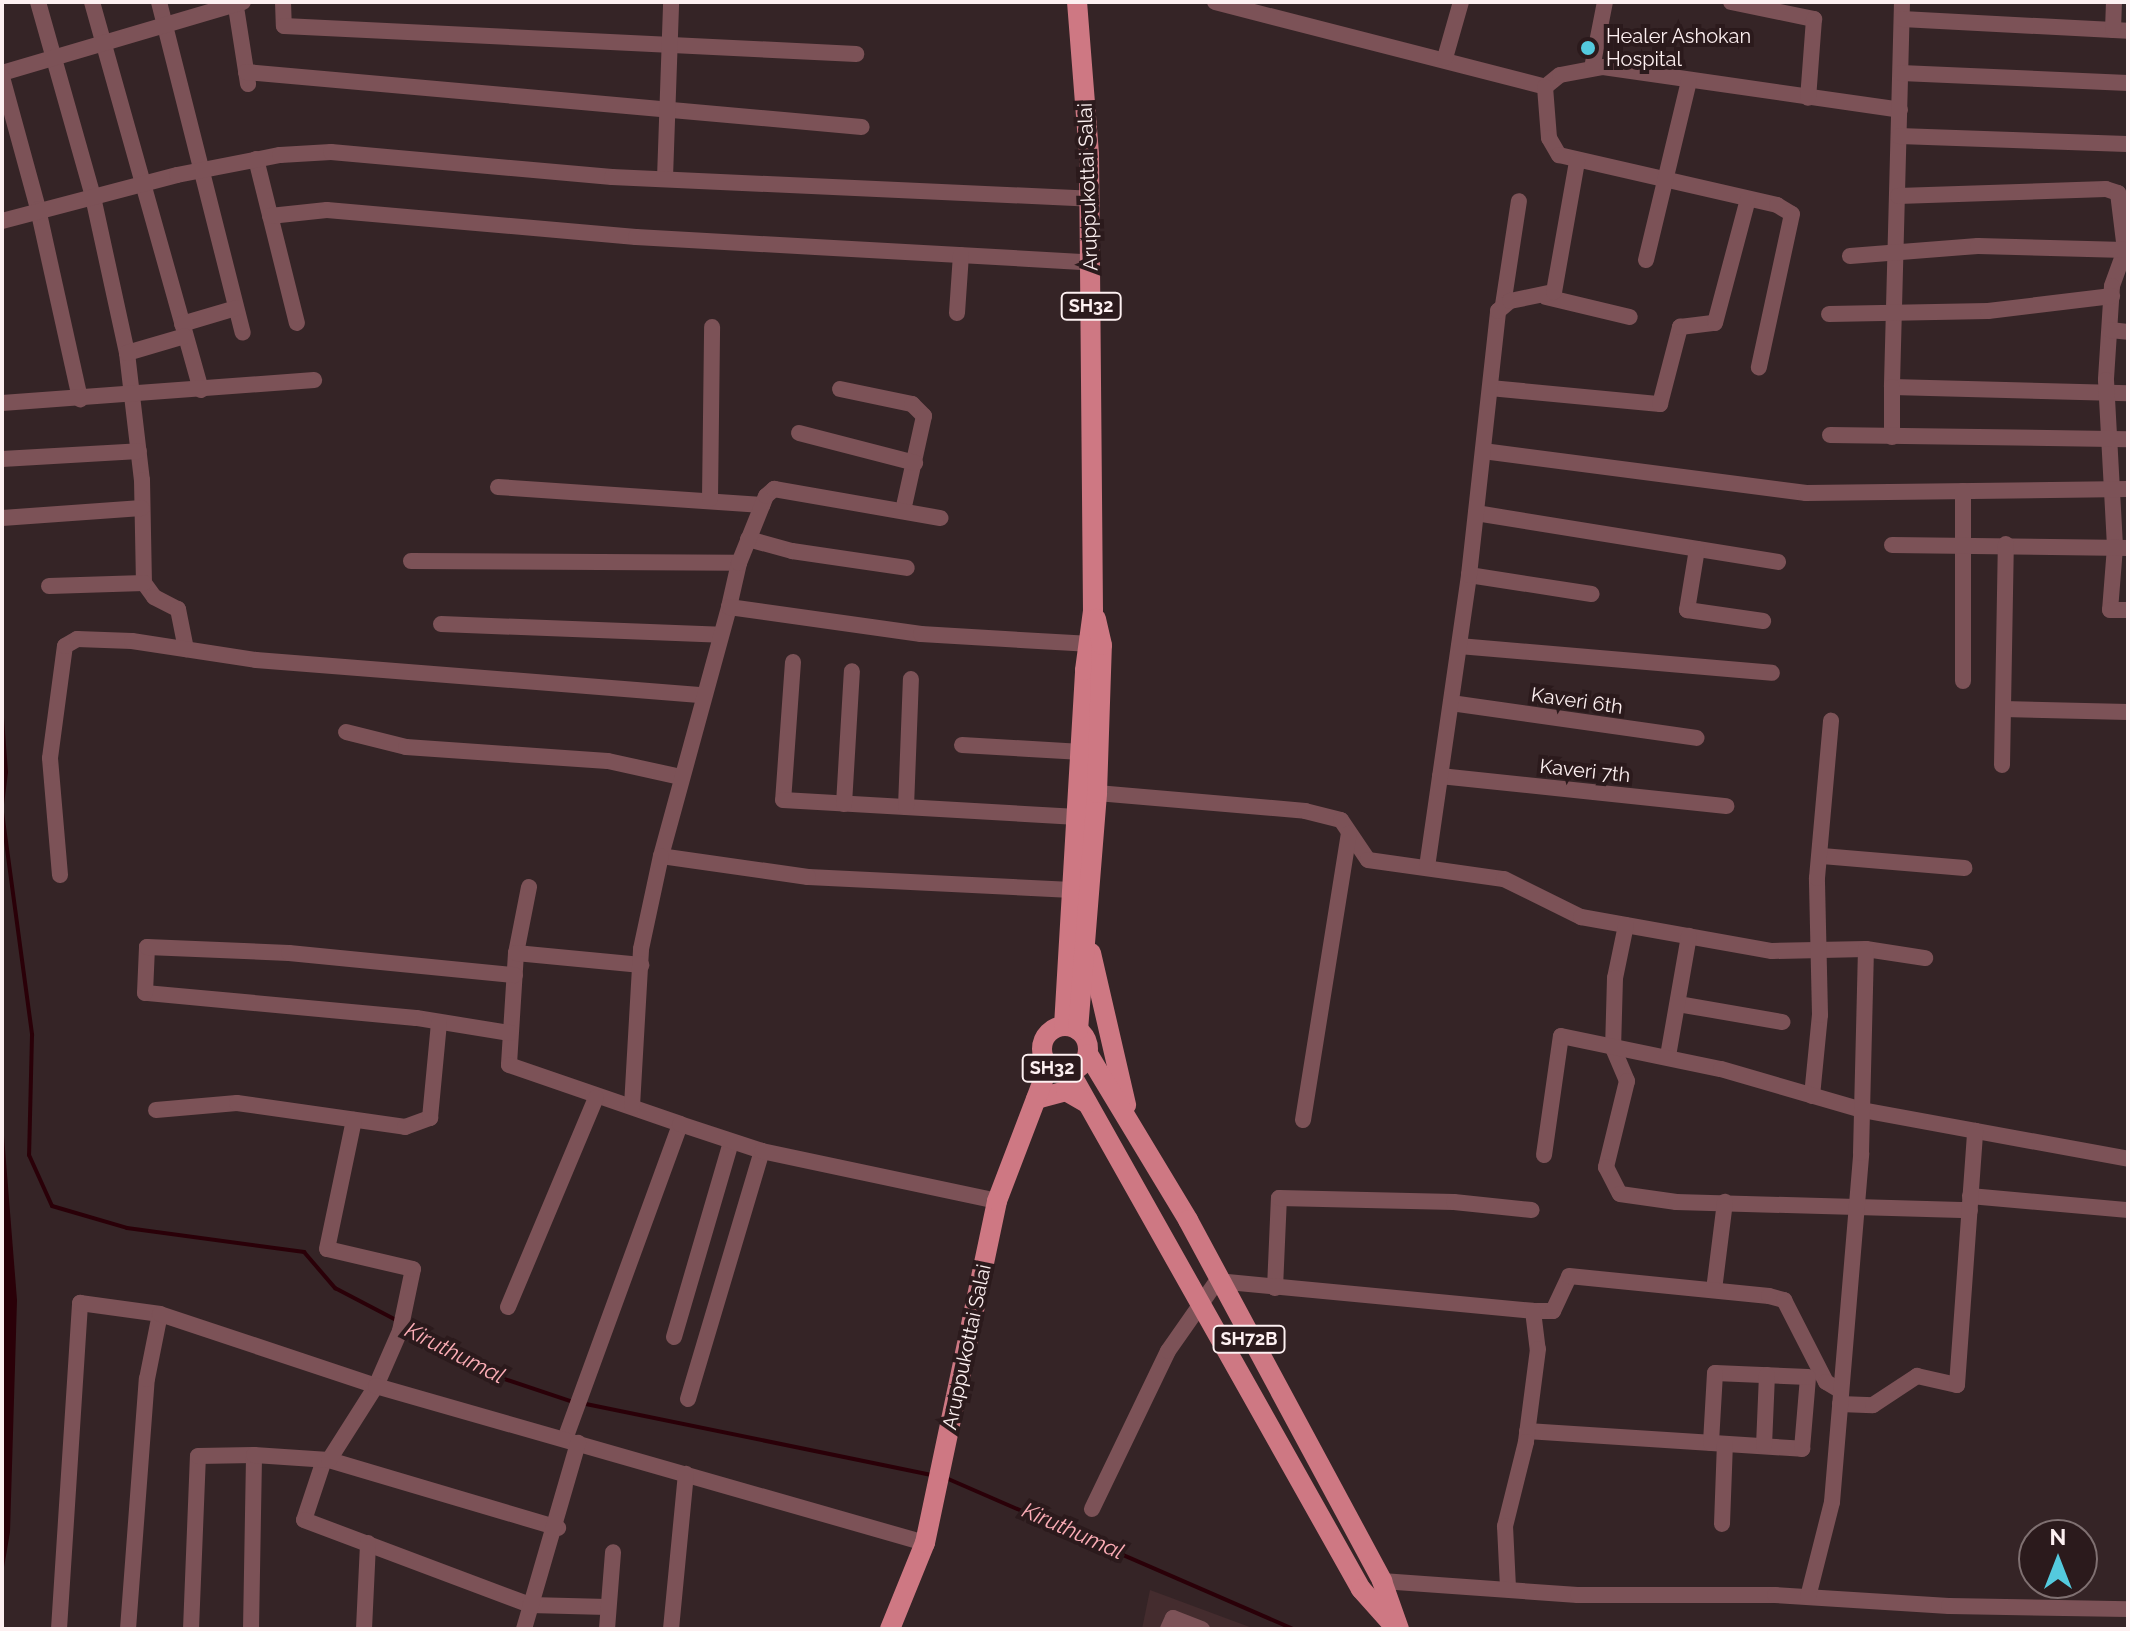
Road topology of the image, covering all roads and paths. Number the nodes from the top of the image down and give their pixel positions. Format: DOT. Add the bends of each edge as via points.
graph roads {
  1 [pos="38,2"];
  2 [pos="92,2"];
  3 [pos="159,2"];
  4 [pos="283,2"];
  5 [pos="671,2"];
  6 [pos="1077,2"];
  7 [pos="1215,2"];
  8 [pos="1461,2"];
  9 [pos="1605,2"];
  10 [pos="1731,2"];
  11 [pos="1902,2"];
  12 [pos="2114,2"];
  13 [pos="239,4"];
  14 [pos="1902,19"];
  15 [pos="168,28"];
  16 [pos="2120,30"];
  17 [pos="102,45"];
  18 [pos="670,45"];
  19 [pos="856,54"];
  20 [pos="56,57"];
  21 [pos="1445,58"];
  22 [pos="1592,68"];
  23 [pos="1901,73"];
  24 [pos="2,75"];
  25 [pos="1689,81"];
  26 [pos="2128,83"];
  27 [pos="1545,87"];
  28 [pos="1808,98"];
  29 [pos="1900,110"];
  30 [pos="667,111"];
  31 [pos="862,127"];
  32 [pos="1899,136"];
  33 [pos="2127,144"];
  34 [pos="256,159"];
  35 [pos="1577,161"];
  36 [pos="198,171"];
  37 [pos="665,178"];
  38 [pos="1669,182"];
  39 [pos="143,185"];
  40 [pos="1898,196"];
  41 [pos="93,197"];
  42 [pos="1090,199"];
  43 [pos="1748,199"];
  44 [pos="1519,201"];
  45 [pos="38,209"];
  46 [pos="270,216"];
  47 [pos="2125,218"];
  48 [pos="2,221"];
  49 [pos="2125,250"];
  50 [pos="1896,253"];
  51 [pos="961,255"];
  52 [pos="1850,256"];
  53 [pos="1646,260"];
  54 [pos="1090,262"];
  55 [pos="2121,274"];
  56 [pos="2112,296"];
  57 [pos="1546,297"];
  58 [pos="1503,305"];
  59 [pos="236,308"];
  60 [pos="957,313"];
  61 [pos="1894,313"];
  62 [pos="1829,314"];
  63 [pos="1630,317"];
  64 [pos="297,323"];
  65 [pos="712,327"];
  66 [pos="184,330"];
  67 [pos="2110,330"];
  68 [pos="2128,332"];
  69 [pos="243,333"];
  70 [pos="127,353"];
  71 [pos="1759,367"];
  72 [pos="314,380"];
  73 [pos="1892,387"];
  74 [pos="1490,388"];
  75 [pos="840,389"];
  76 [pos="201,390"];
  77 [pos="2128,393"];
  78 [pos="2109,394"];
  79 [pos="133,397"];
  80 [pos="80,399"];
  81 [pos="2,403"];
  82 [pos="799,433"];
  83 [pos="1830,435"];
  84 [pos="1892,437"];
  85 [pos="2110,438"];
  86 [pos="2128,439"];
  87 [pos="139,451"];
  88 [pos="1483,451"];
  89 [pos="2,459"];
  90 [pos="915,463"];
  91 [pos="498,487"];
  92 [pos="2110,488"];
  93 [pos="2128,489"];
  94 [pos="1963,491"];
  95 [pos="710,499"];
  96 [pos="762,505"];
  97 [pos="142,508"];
  98 [pos="903,511"];
  99 [pos="1476,513"];
  100 [pos="2,518"];
  101 [pos="941,518"];
  102 [pos="748,539"];
  103 [pos="2006,544"];
  104 [pos="1892,545"];
  105 [pos="1964,546"];
  106 [pos="2121,547"];
  107 [pos="1697,549"];
  108 [pos="411,561"];
  109 [pos="1778,562"];
  110 [pos="739,563"];
  111 [pos="907,568"];
  112 [pos="1469,575"];
  113 [pos="144,583"];
  114 [pos="49,586"];
  115 [pos="1592,594"];
  116 [pos="729,607"];
  117 [pos="2128,610"];
  118 [pos="1093,611"];
  119 [pos="1763,621"];
  120 [pos="441,624"];
  121 [pos="721,635"];
  122 [pos="1087,644"];
  123 [pos="1459,646"];
  124 [pos="186,649"];
  125 [pos="793,662"];
  126 [pos="852,671"];
  127 [pos="1772,673"];
  128 [pos="911,679"];
  129 [pos="1963,681"];
  130 [pos="703,695"];
  131 [pos="1451,703"];
  132 [pos="2003,709"];
  133 [pos="2128,712"];
  134 [pos="1831,721"];
  135 [pos="346,732"];
  136 [pos="1697,738"];
  137 [pos="962,745"];
  138 [pos="1082,752"];
  139 [pos="2002,765"];
  140 [pos="1440,776"];
  141 [pos="681,777"];
  142 [pos="1097,793"];
  143 [pos="844,804"];
  144 [pos="1726,806"];
  145 [pos="906,807"];
  146 [pos="1078,817"];
  147 [pos="1349,834"];
  148 [pos="661,856"];
  149 [pos="1822,856"];
  150 [pos="1427,867"];
  151 [pos="1964,868"];
  152 [pos="60,875"];
  153 [pos="529,887"];
  154 [pos="1072,890"];
  155 [pos="1626,925"];
  156 [pos="1086,934"];
  157 [pos="1689,936"];
  158 [pos="1866,949"];
  159 [pos="1818,950"];
  160 [pos="516,953"];
  161 [pos="1925,958"];
  162 [pos="641,965"];
  163 [pos="515,975"];
  164 [pos="1678,1004"];
  165 [pos="1782,1022"];
  166 [pos="439,1023"];
  167 [pos="1071,1028"];
  168 [pos="510,1033"];
  169 [pos="1613,1048"];
  170 [pos="1088,1054"];
  171 [pos="1668,1056"];
  172 [pos="1049,1065"];
  173 [pos="1070,1072"];
  174 [pos="1812,1096"];
  175 [pos="596,1098"];
  176 [pos="1036,1099"];
  177 [pos="1087,1103"];
  178 [pos="632,1106"];
  179 [pos="156,1110"];
  180 [pos="1862,1110"];
  181 [pos="354,1120"];
  182 [pos="1303,1120"];
  183 [pos="680,1124"];
  184 [pos="1131,1125"];
  185 [pos="1975,1131"];
  186 [pos="731,1142"];
  187 [pos="762,1151"];
  188 [pos="1544,1155"];
  189 [pos="2128,1159"];
  190 [pos="997,1201"];
  191 [pos="1725,1202"];
  192 [pos="1970,1203"];
  193 [pos="1532,1210"];
  194 [pos="1857,1210"];
  195 [pos="2128,1210"];
  196 [pos="1217,1281"];
  197 [pos="1275,1288"];
  198 [pos="1714,1290"];
  199 [pos="508,1307"];
  200 [pos="1198,1307"];
  201 [pos="1533,1311"];
  202 [pos="160,1314"];
  203 [pos="674,1337"];
  204 [pos="1767,1375"];
  205 [pos="376,1386"];
  206 [pos="1841,1398"];
  207 [pos="688,1399"];
  208 [pos="1527,1431"];
  209 [pos="572,1441"];
  210 [pos="1718,1443"];
  211 [pos="1764,1446"];
  212 [pos="254,1455"];
  213 [pos="327,1460"];
  214 [pos="686,1474"];
  215 [pos="1092,1509"];
  216 [pos="1722,1524"];
  217 [pos="558,1528"];
  218 [pos="368,1543"];
  219 [pos="925,1543"];
  220 [pos="613,1552"];
  221 [pos="1382,1581"];
  222 [pos="1508,1588"];
  223 [pos="1808,1597"];
  224 [pos="530,1605"];
  225 [pos="607,1607"];
  226 [pos="2128,1609"];
  227 [pos="59,1629"];
  228 [pos="128,1629"];
  229 [pos="191,1629"];
  230 [pos="251,1629"];
  231 [pos="364,1629"];
  232 [pos="524,1629"];
  233 [pos="607,1629"];
  234 [pos="671,1629"];
  235 [pos="890,1629"];
  236 [pos="1168,1629"];
  237 [pos="1202,1629"];
  238 [pos="1398,1629"];
  1 -- 20 [label="street"];
  2 -- 17 [label="street"];
  3 -- 15 [label="street"];
  4 -- 18 [label="street" via="284,26"];
  5 -- 18 [label="street"];
  6 -- 42 [label="main road, Aruppukottai Salai / SH32"];
  7 -- 21 [label="street"];
  8 -- 21 [label="street"];
  9 -- 22 [label="street"];
  10 -- 28 [label="street" via="1814,19"];
  11 -- 14 [label="street"];
  12 -- 16 [label="street"];
  13 -- 15 [label="street"];
  13 -- 30 [label="street" via="247,78"];
  14 -- 16 [label="street"];
  14 -- 23 [label="street"];
  15 -- 17 [label="street"];
  15 -- 36 [label="street"];
  17 -- 20 [label="street"];
  17 -- 39 [label="street"];
  18 -- 19 [label="street"];
  18 -- 30 [label="street"];
  20 -- 24 [label="street"];
  20 -- 41 [label="street"];
  21 -- 27 [label="street"];
  22 -- 25 [label="street"];
  22 -- 27 [label="street" via="1560,75"];
  23 -- 26 [label="street"];
  23 -- 29 [label="street"];
  24 -- 45 [label="street"];
  25 -- 28 [label="street"];
  25 -- 38 [label="street"];
  27 -- 35 [label="street" via="1552,147"];
  28 -- 29 [label="street"];
  29 -- 32 [label="street"];
  30 -- 31 [label="street"];
  30 -- 37 [label="street"];
  32 -- 33 [label="street"];
  32 -- 40 [label="street"];
  34 -- 36 [label="street"];
  34 -- 37 [label="street" via="331,152"];
  34 -- 46 [label="street"];
  35 -- 38 [label="street"];
  35 -- 57 [label="street" via="1556,287"];
  36 -- 39 [label="street"];
  36 -- 59 [label="street"];
  37 -- 42 [label="street"];
  38 -- 43 [label="street"];
  38 -- 53 [label="street"];
  39 -- 41 [label="street"];
  39 -- 66 [label="street"];
  40 -- 47 [label="street" via="2112,189 2121,199"];
  40 -- 50 [label="street"];
  41 -- 45 [label="street"];
  41 -- 70 [label="street"];
  42 -- 54 [label="main road, Aruppukottai Salai / SH32"];
  43 -- 71 [label="street" via="1786,209 1793,222"];
  43 -- 74 [label="street" via="1715,323 1680,327 1660,404"];
  44 -- 58 [label="street"];
  45 -- 48 [label="street"];
  45 -- 80 [label="street"];
  46 -- 51 [label="street" via="327,210 636,237"];
  46 -- 64 [label="street"];
  47 -- 49 [label="street"];
  49 -- 50 [label="street" via="1978,246"];
  49 -- 55 [label="street"];
  50 -- 52 [label="street"];
  50 -- 61 [label="street"];
  51 -- 54 [label="street"];
  51 -- 60 [label="street"];
  54 -- 118 [label="main road, Aruppukottai Salai / SH32"];
  55 -- 56 [label="street"];
  56 -- 61 [label="street" via="1988,311"];
  56 -- 67 [label="street"];
  57 -- 58 [label="street"];
  57 -- 63 [label="street"];
  58 -- 74 [label="street"];
  59 -- 66 [label="street"];
  59 -- 69 [label="street"];
  61 -- 62 [label="street"];
  61 -- 73 [label="street"];
  65 -- 95 [label="street"];
  66 -- 70 [label="street"];
  66 -- 76 [label="street"];
  67 -- 68 [label="street"];
  67 -- 78 [label="street"];
  70 -- 79 [label="street"];
  72 -- 76 [label="street"];
  73 -- 78 [label="street"];
  73 -- 84 [label="street"];
  74 -- 88 [label="street"];
  75 -- 90 [label="street" via="921,411 925,422"];
  76 -- 79 [label="street"];
  77 -- 78 [label="street"];
  78 -- 85 [label="street"];
  79 -- 80 [label="street"];
  79 -- 87 [label="street"];
  80 -- 81 [label="street"];
  82 -- 90 [label="street"];
  83 -- 84 [label="street"];
  84 -- 85 [label="street"];
  85 -- 86 [label="street"];
  85 -- 92 [label="street"];
  87 -- 89 [label="street"];
  87 -- 97 [label="street"];
  88 -- 94 [label="street" via="1806,493"];
  88 -- 99 [label="street"];
  90 -- 98 [label="street"];
  91 -- 95 [label="street"];
  92 -- 93 [label="street"];
  92 -- 94 [label="street"];
  92 -- 106 [label="street"];
  94 -- 105 [label="street"];
  95 -- 96 [label="street"];
  96 -- 98 [label="street" via="770,491 782,489"];
  96 -- 102 [label="street"];
  97 -- 100 [label="street"];
  97 -- 113 [label="street"];
  98 -- 101 [label="street"];
  99 -- 107 [label="street"];
  99 -- 112 [label="street"];
  102 -- 110 [label="street"];
  102 -- 111 [label="street"];
  103 -- 105 [label="street"];
  103 -- 106 [label="street"];
  103 -- 132 [label="street"];
  104 -- 105 [label="street"];
  105 -- 129 [label="street"];
  106 -- 117 [label="street" via="2110,610"];
  107 -- 109 [label="street"];
  107 -- 119 [label="street" via="1687,610"];
  108 -- 110 [label="street"];
  110 -- 116 [label="street"];
  112 -- 115 [label="street"];
  112 -- 123 [label="street"];
  113 -- 114 [label="street"];
  113 -- 124 [label="street" via="149,593 178,609"];
  116 -- 121 [label="street"];
  116 -- 122 [label="street" via="921,634"];
  118 -- 122 [label="main road, Aruppukottai Salai / SH32"];
  118 -- 142 [label="main road, Aruppukottai Salai / SH32" via="1102,645"];
  120 -- 121 [label="street"];
  121 -- 130 [label="street"];
  122 -- 138 [label="main road, Aruppukottai Salai / SH32"];
  123 -- 127 [label="street"];
  123 -- 131 [label="street"];
  124 -- 130 [label="street" via="256,660"];
  124 -- 152 [label="street" via="104,639 77,639 65,646 50,758"];
  125 -- 143 [label="street" via="783,800"];
  126 -- 143 [label="street"];
  128 -- 145 [label="street"];
  130 -- 141 [label="street"];
  131 -- 136 [label="street, Kaveri 6th"];
  131 -- 140 [label="street"];
  132 -- 133 [label="street"];
  132 -- 139 [label="street"];
  134 -- 149 [label="street"];
  135 -- 141 [label="street" via="406,747 608,761"];
  137 -- 138 [label="street"];
  138 -- 146 [label="main road, Aruppukottai Salai / SH32"];
  140 -- 144 [label="street, Kaveri 7th"];
  140 -- 150 [label="street"];
  141 -- 148 [label="street"];
  142 -- 147 [label="street" via="1305,811 1341,820"];
  142 -- 156 [label="main road, Aruppukottai Salai / SH32"];
  143 -- 145 [label="street"];
  145 -- 146 [label="street"];
  146 -- 154 [label="main road, Aruppukottai Salai / SH32"];
  147 -- 150 [label="street" via="1368,860"];
  147 -- 182 [label="street"];
  148 -- 154 [label="street" via="808,877"];
  148 -- 162 [label="street"];
  149 -- 151 [label="street"];
  149 -- 159 [label="street"];
  150 -- 155 [label="street" via="1504,879 1559,910"];
  153 -- 160 [label="street"];
  154 -- 167 [label="main road, Aruppukottai Salai / SH32"];
  155 -- 157 [label="street"];
  155 -- 169 [label="street" via="1615,978"];
  156 -- 167 [label="main road, Aruppukottai Salai / SH32"];
  156 -- 184 [label="main road"];
  157 -- 159 [label="street" via="1772,951"];
  157 -- 164 [label="street"];
  158 -- 159 [label="street"];
  158 -- 161 [label="street"];
  158 -- 180 [label="street"];
  159 -- 174 [label="street" via="1820,1015"];
  160 -- 162 [label="street"];
  160 -- 163 [label="street"];
  162 -- 178 [label="street"];
  163 -- 166 [label="street" via="289,953 147,947 145,993"];
  163 -- 168 [label="street"];
  164 -- 165 [label="street"];
  164 -- 171 [label="street"];
  166 -- 168 [label="street"];
  166 -- 181 [label="street" via="430,1118 405,1127"];
  167 -- 170 [label="main road, SH32" via="1087,1041"];
  167 -- 172 [label="main road, SH32" via="1045,1038 1042,1052"];
  168 -- 175 [label="street" via="509,1065"];
  169 -- 171 [label="street"];
  169 -- 188 [label="street" via="1561,1036"];
  169 -- 191 [label="street" via="1627,1081 1606,1167 1620,1194"];
  170 -- 173 [label="main road, SH32"];
  170 -- 184 [label="main road, SH72B"];
  171 -- 174 [label="street"];
  172 -- 173 [label="main road, SH32"];
  172 -- 176 [label="main road, Aruppukottai Salai / SH32"];
  173 -- 177 [label="main road, SH72B"];
  174 -- 180 [label="street"];
  175 -- 178 [label="street"];
  175 -- 199 [label="street"];
  176 -- 177 [label="main road" via="1066,1091"];
  176 -- 190 [label="main road, Aruppukottai Salai / SH32"];
  177 -- 200 [label="main road, SH72B"];
  178 -- 183 [label="street"];
  179 -- 181 [label="street" via="237,1103"];
  180 -- 185 [label="street"];
  180 -- 194 [label="street"];
  181 -- 205 [label="street" via="327,1249 413,1269 402,1325"];
  183 -- 186 [label="street"];
  183 -- 209 [label="street" via="576,1404"];
  184 -- 196 [label="main road, SH72B"];
  185 -- 189 [label="street"];
  185 -- 192 [label="street"];
  186 -- 187 [label="street"];
  186 -- 203 [label="street"];
  187 -- 190 [label="street"];
  187 -- 207 [label="street"];
  190 -- 219 [label="main road, Aruppukottai Salai / SH32"];
  191 -- 194 [label="street"];
  191 -- 198 [label="street"];
  192 -- 194 [label="street"];
  192 -- 195 [label="street"];
  192 -- 206 [label="street" via="1957,1385 1917,1376 1873,1405"];
  193 -- 197 [label="street" via="1454,1202 1279,1198"];
  194 -- 206 [label="street"];
  196 -- 197 [label="street"];
  196 -- 200 [label="street"];
  196 -- 221 [label="main road, SH72B"];
  197 -- 201 [label="street"];
  198 -- 201 [label="street" via="1569,1276 1553,1311"];
  198 -- 206 [label="street" via="1784,1300 1826,1382"];
  200 -- 215 [label="street" via="1168,1351"];
  200 -- 238 [label="main road, SH72B" via="1361,1589"];
  201 -- 208 [label="street" via="1538,1349"];
  202 -- 205 [label="street"];
  202 -- 227 [label="street" via="80,1303"];
  202 -- 228 [label="street" via="147,1379"];
  204 -- 210 [label="street" via="1715,1373"];
  204 -- 211 [label="street"];
  204 -- 211 [label="street" via="1808,1377 1807,1441 1802,1449"];
  205 -- 209 [label="street"];
  205 -- 213 [label="street"];
  206 -- 223 [label="street" via="1832,1502"];
  208 -- 210 [label="street"];
  208 -- 222 [label="street" via="1505,1526"];
  209 -- 214 [label="street"];
  209 -- 217 [label="street"];
  210 -- 211 [label="street"];
  210 -- 216 [label="street"];
  212 -- 213 [label="street"];
  212 -- 229 [label="street" via="198,1456"];
  212 -- 230 [label="street"];
  213 -- 217 [label="street"];
  213 -- 218 [label="street" via="304,1520"];
  214 -- 219 [label="street"];
  214 -- 234 [label="street"];
  217 -- 224 [label="street"];
  218 -- 224 [label="street"];
  218 -- 231 [label="street"];
  219 -- 235 [label="main road, Aruppukottai Salai / SH32"];
  220 -- 225 [label="street"];
  221 -- 222 [label="street"];
  221 -- 238 [label="main road, SH72B"];
  222 -- 223 [label="street" via="1578,1595"];
  223 -- 226 [label="street"];
  224 -- 225 [label="street"];
  224 -- 232 [label="street"];
  225 -- 233 [label="street"];
  236 -- 237 [label="street" via="1173,1618"];
}
